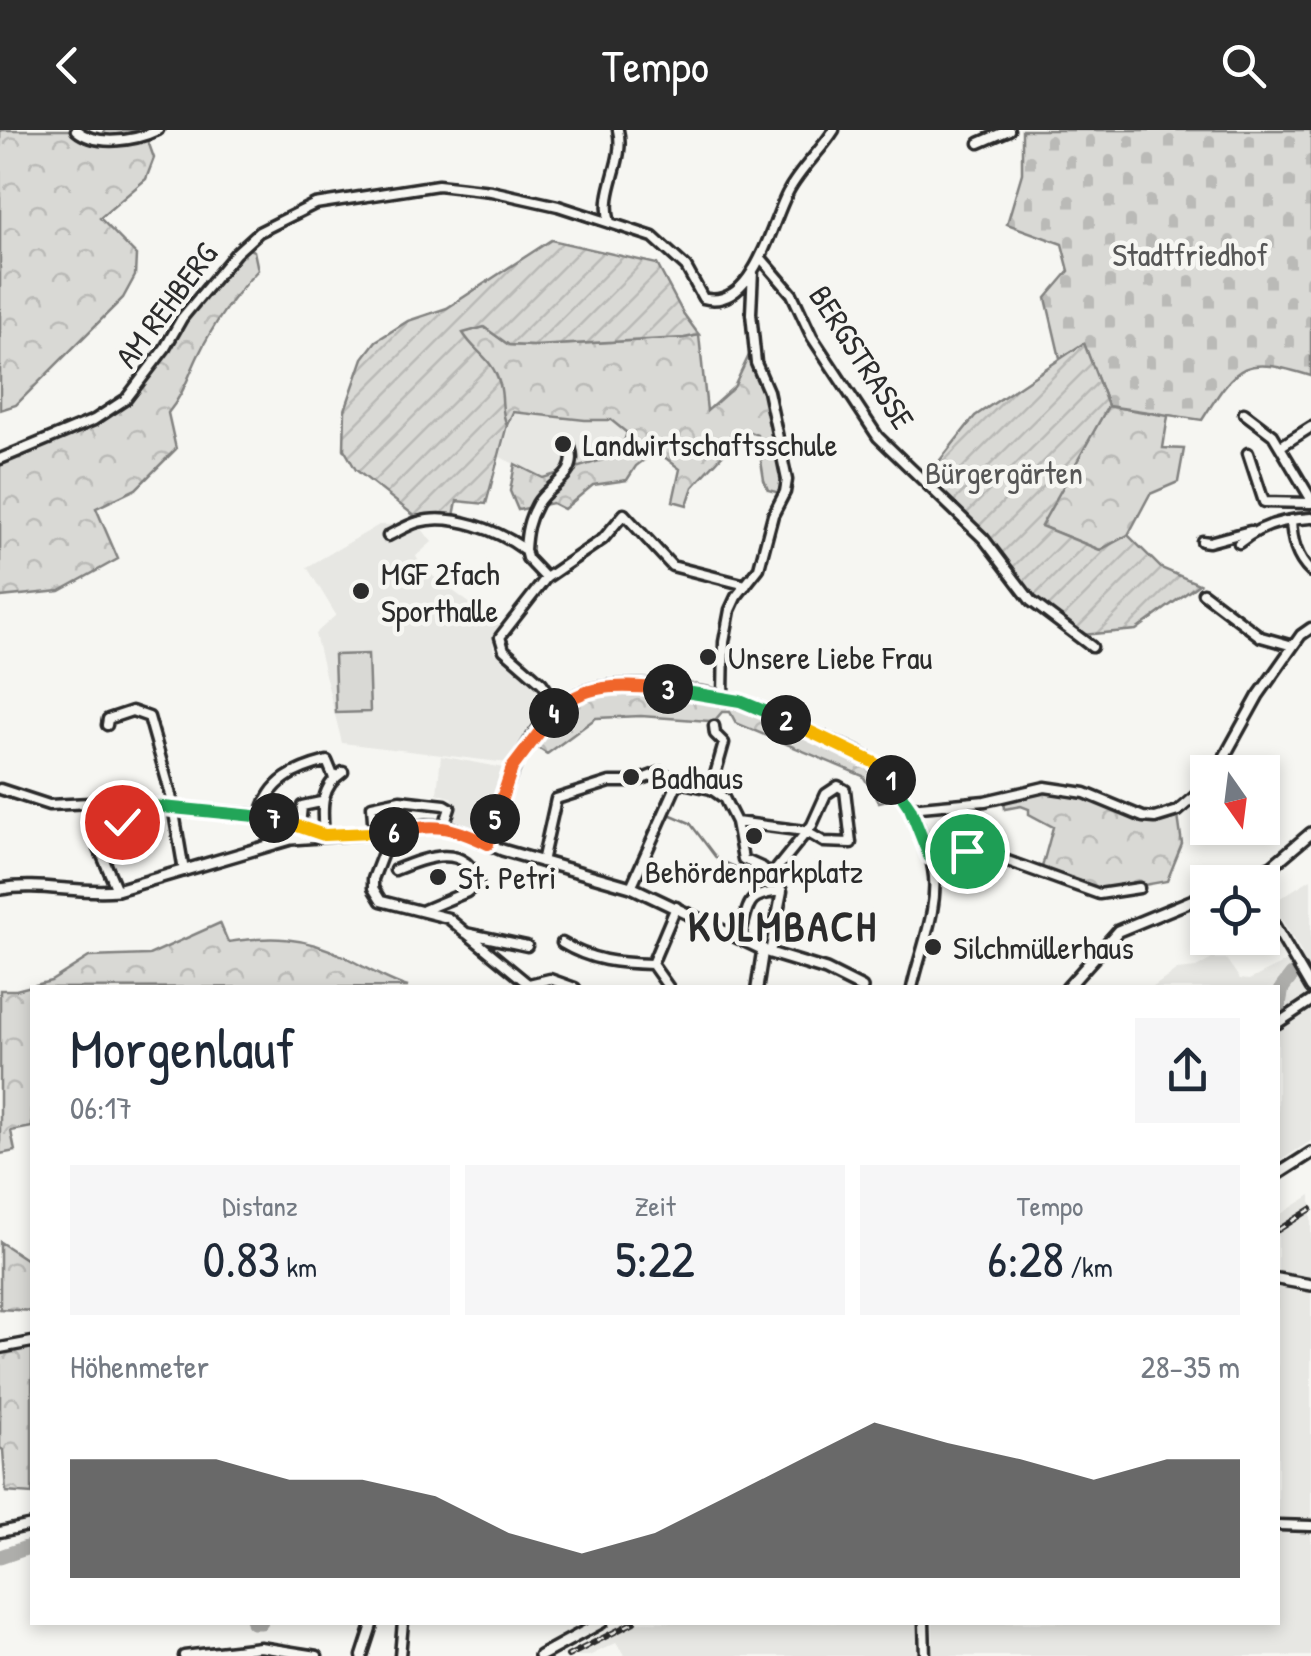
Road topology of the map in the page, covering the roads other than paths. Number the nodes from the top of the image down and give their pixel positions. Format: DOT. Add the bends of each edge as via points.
graph roads {
  1 [pos="76,130"];
  2 [pos="158,130"];
  3 [pos="618,130"];
  4 [pos="834,130"];
  5 [pos="1008,130"];
  6 [pos="979,143"];
  7 [pos="610,223"];
  8 [pos="757,264"];
  9 [pos="1244,413"];
  10 [pos="1311,427"];
  11 [pos="1281,446"];
  12 [pos="570,447"];
  13 [pos="1248,452"];
  14 [pos="0,460"];
  15 [pos="1311,501"];
  16 [pos="1311,518"];
  17 [pos="1291,520"];
  18 [pos="1254,530"];
  19 [pos="388,536"];
  20 [pos="1202,541"];
  21 [pos="1240,543"];
  22 [pos="526,550"];
  23 [pos="1311,572"];
  24 [pos="546,578"];
  25 [pos="746,585"];
  26 [pos="1203,593"];
  27 [pos="1311,628"];
  28 [pos="1293,646"];
  29 [pos="1092,648"];
  30 [pos="723,696"];
  31 [pos="559,708"];
  32 [pos="107,726"];
  33 [pos="714,726"];
  34 [pos="1226,755"];
  35 [pos="344,772"];
  36 [pos="334,778"];
  37 [pos="678,782"];
  38 [pos="0,788"];
  39 [pos="711,789"];
  40 [pos="1190,800"];
  41 [pos="321,802"];
  42 [pos="150,806"];
  43 [pos="910,808"];
  44 [pos="172,809"];
  45 [pos="260,814"];
  46 [pos="736,822"];
  47 [pos="298,825"];
  48 [pos="444,826"];
  49 [pos="805,831"];
  50 [pos="390,832"];
  51 [pos="1311,833"];
  52 [pos="374,834"];
  53 [pos="324,835"];
  54 [pos="291,839"];
  55 [pos="488,844"];
  56 [pos="929,856"];
  57 [pos="542,862"];
  58 [pos="1271,865"];
  59 [pos="395,870"];
  60 [pos="184,871"];
  61 [pos="770,877"];
  62 [pos="631,887"];
  63 [pos="1139,888"];
  64 [pos="0,890"];
  65 [pos="116,890"];
  66 [pos="782,891"];
  67 [pos="1190,902"];
  68 [pos="676,907"];
  69 [pos="424,910"];
  70 [pos="462,932"];
  71 [pos="1280,935"];
  72 [pos="740,936"];
  73 [pos="562,943"];
  74 [pos="527,946"];
  75 [pos="766,951"];
  76 [pos="652,964"];
  77 [pos="530,985"];
  78 [pos="534,985"];
  79 [pos="567,985"];
  80 [pos="667,985"];
  81 [pos="758,985"];
  82 [pos="856,985"];
  83 [pos="913,985"];
  84 [pos="1069,985"];
  85 [pos="1311,988"];
  86 [pos="1311,1002"];
  87 [pos="1280,1022"];
  88 [pos="1311,1153"];
  89 [pos="1280,1173"];
  90 [pos="1280,1278"];
  91 [pos="1311,1285"];
  92 [pos="30,1342"];
  93 [pos="0,1348"];
  94 [pos="1280,1525"];
  95 [pos="30,1526"];
  96 [pos="1311,1526"];
  97 [pos="0,1532"];
  98 [pos="372,1625"];
  99 [pos="402,1625"];
  100 [pos="597,1625"];
  101 [pos="924,1625"];
  102 [pos="397,1653"];
  103 [pos="184,1656"];
  104 [pos="317,1656"];
  105 [pos="362,1656"];
  106 [pos="540,1656"];
  107 [pos="925,1656"];
  1 -- 2 [label="street" via="87,139 140,139"];
  3 -- 7 [label="street" via="606,200"];
  4 -- 8 [label="street" via="790,188"];
  5 -- 6 [label="street"];
  7 -- 8 [label="street, AM REHBERG" via="652,237 686,267 702,298 726,296"];
  7 -- 14 [label="street, AM REHBERG" via="467,187 391,190 315,204 259,232 236,253 126,399"];
  8 -- 25 [label="street" via="751,313 756,363 787,480 759,568"];
  8 -- 29 [label="street, BERGSTRASSE" via="792,294 812,337 878,437 984,539 1030,601"];
  9 -- 11 [label="street"];
  10 -- 11 [label="street"];
  11 -- 15 [label="street"];
  12 -- 22 [label="street" via="570,472 539,500 527,524"];
  13 -- 15 [label="street" via="1264,502"];
  16 -- 17 [label="street"];
  17 -- 18 [label="street"];
  17 -- 23 [label="street" via="1300,562"];
  18 -- 20 [label="street"];
  18 -- 21 [label="street"];
  19 -- 22 [label="street" via="421,520 454,521 508,537"];
  22 -- 24 [label="street"];
  24 -- 25 [label="street" via="603,539 624,514 672,566"];
  24 -- 31 [label="street" via="499,642"];
  25 -- 30 [label="street" via="727,624"];
  26 -- 28 [label="street" via="1261,637"];
  27 -- 28 [label="street"];
  28 -- 34 [label="street"];
  30 -- 31 [label="street" via="621,685 593,688"];
  30 -- 43 [label="street" via="875,763"];
  31 -- 55 [label="street" via="512,768"];
  32 -- 44 [label="street" via="108,719 132,711 149,716"];
  33 -- 39 [label="street" via="724,743"];
  35 -- 36 [label="street"];
  36 -- 41 [label="street"];
  36 -- 45 [label="street" via="327,761 286,775"];
  37 -- 39 [label="street"];
  37 -- 57 [label="street" via="661,772 556,799"];
  37 -- 62 [label="street"];
  38 -- 42 [label="street" via="40,803"];
  39 -- 46 [label="street"];
  40 -- 43 [label="street" via="1156,818 1086,793 1045,788"];
  41 -- 47 [label="street" via="302,806"];
  41 -- 53 [label="street"];
  42 -- 44 [label="street"];
  42 -- 65 [label="street" via="97,844"];
  43 -- 56 [label="street"];
  44 -- 45 [label="street"];
  44 -- 60 [label="street"];
  45 -- 47 [label="street"];
  46 -- 49 [label="street"];
  46 -- 61 [label="street" via="743,859"];
  47 -- 53 [label="street"];
  47 -- 54 [label="street"];
  48 -- 50 [label="street"];
  48 -- 52 [label="street" via="450,808 445,805 384,802 372,806"];
  48 -- 55 [label="street"];
  49 -- 49 [label="street" via="826,794 838,786 845,790 850,842 824,842"];
  49 -- 61 [label="street"];
  50 -- 52 [label="street"];
  50 -- 69 [label="street" via="373,888 381,901"];
  51 -- 58 [label="street"];
  52 -- 53 [label="street"];
  53 -- 54 [label="street"];
  54 -- 60 [label="street"];
  55 -- 57 [label="street"];
  56 -- 63 [label="street" via="988,854 1098,894"];
  56 -- 83 [label="street" via="932,902"];
  57 -- 62 [label="street"];
  59 -- 69 [label="street" via="450,854 465,860 478,883"];
  60 -- 65 [label="street"];
  61 -- 66 [label="street"];
  62 -- 68 [label="street"];
  64 -- 65 [label="street"];
  66 -- 72 [label="street" via="752,898"];
  66 -- 75 [label="street"];
  67 -- 84 [label="street" via="1118,932"];
  68 -- 72 [label="street"];
  68 -- 76 [label="street"];
  69 -- 70 [label="street" via="448,918"];
  70 -- 74 [label="street"];
  70 -- 77 [label="street"];
  71 -- 85 [label="street"];
  72 -- 75 [label="street"];
  73 -- 76 [label="street" via="604,962"];
  75 -- 81 [label="street"];
  75 -- 82 [label="street"];
  76 -- 80 [label="street"];
  78 -- 79 [label="street" via="550,979"];
  86 -- 87 [label="street"];
  88 -- 89 [label="street"];
  90 -- 91 [label="street"];
  92 -- 93 [label="street"];
  94 -- 96 [label="street"];
  95 -- 97 [label="street"];
  98 -- 105 [label="street"];
  99 -- 102 [label="street"];
  100 -- 106 [label="street"];
  101 -- 107 [label="street"];
  103 -- 104 [label="street" via="260,1646"];
}
